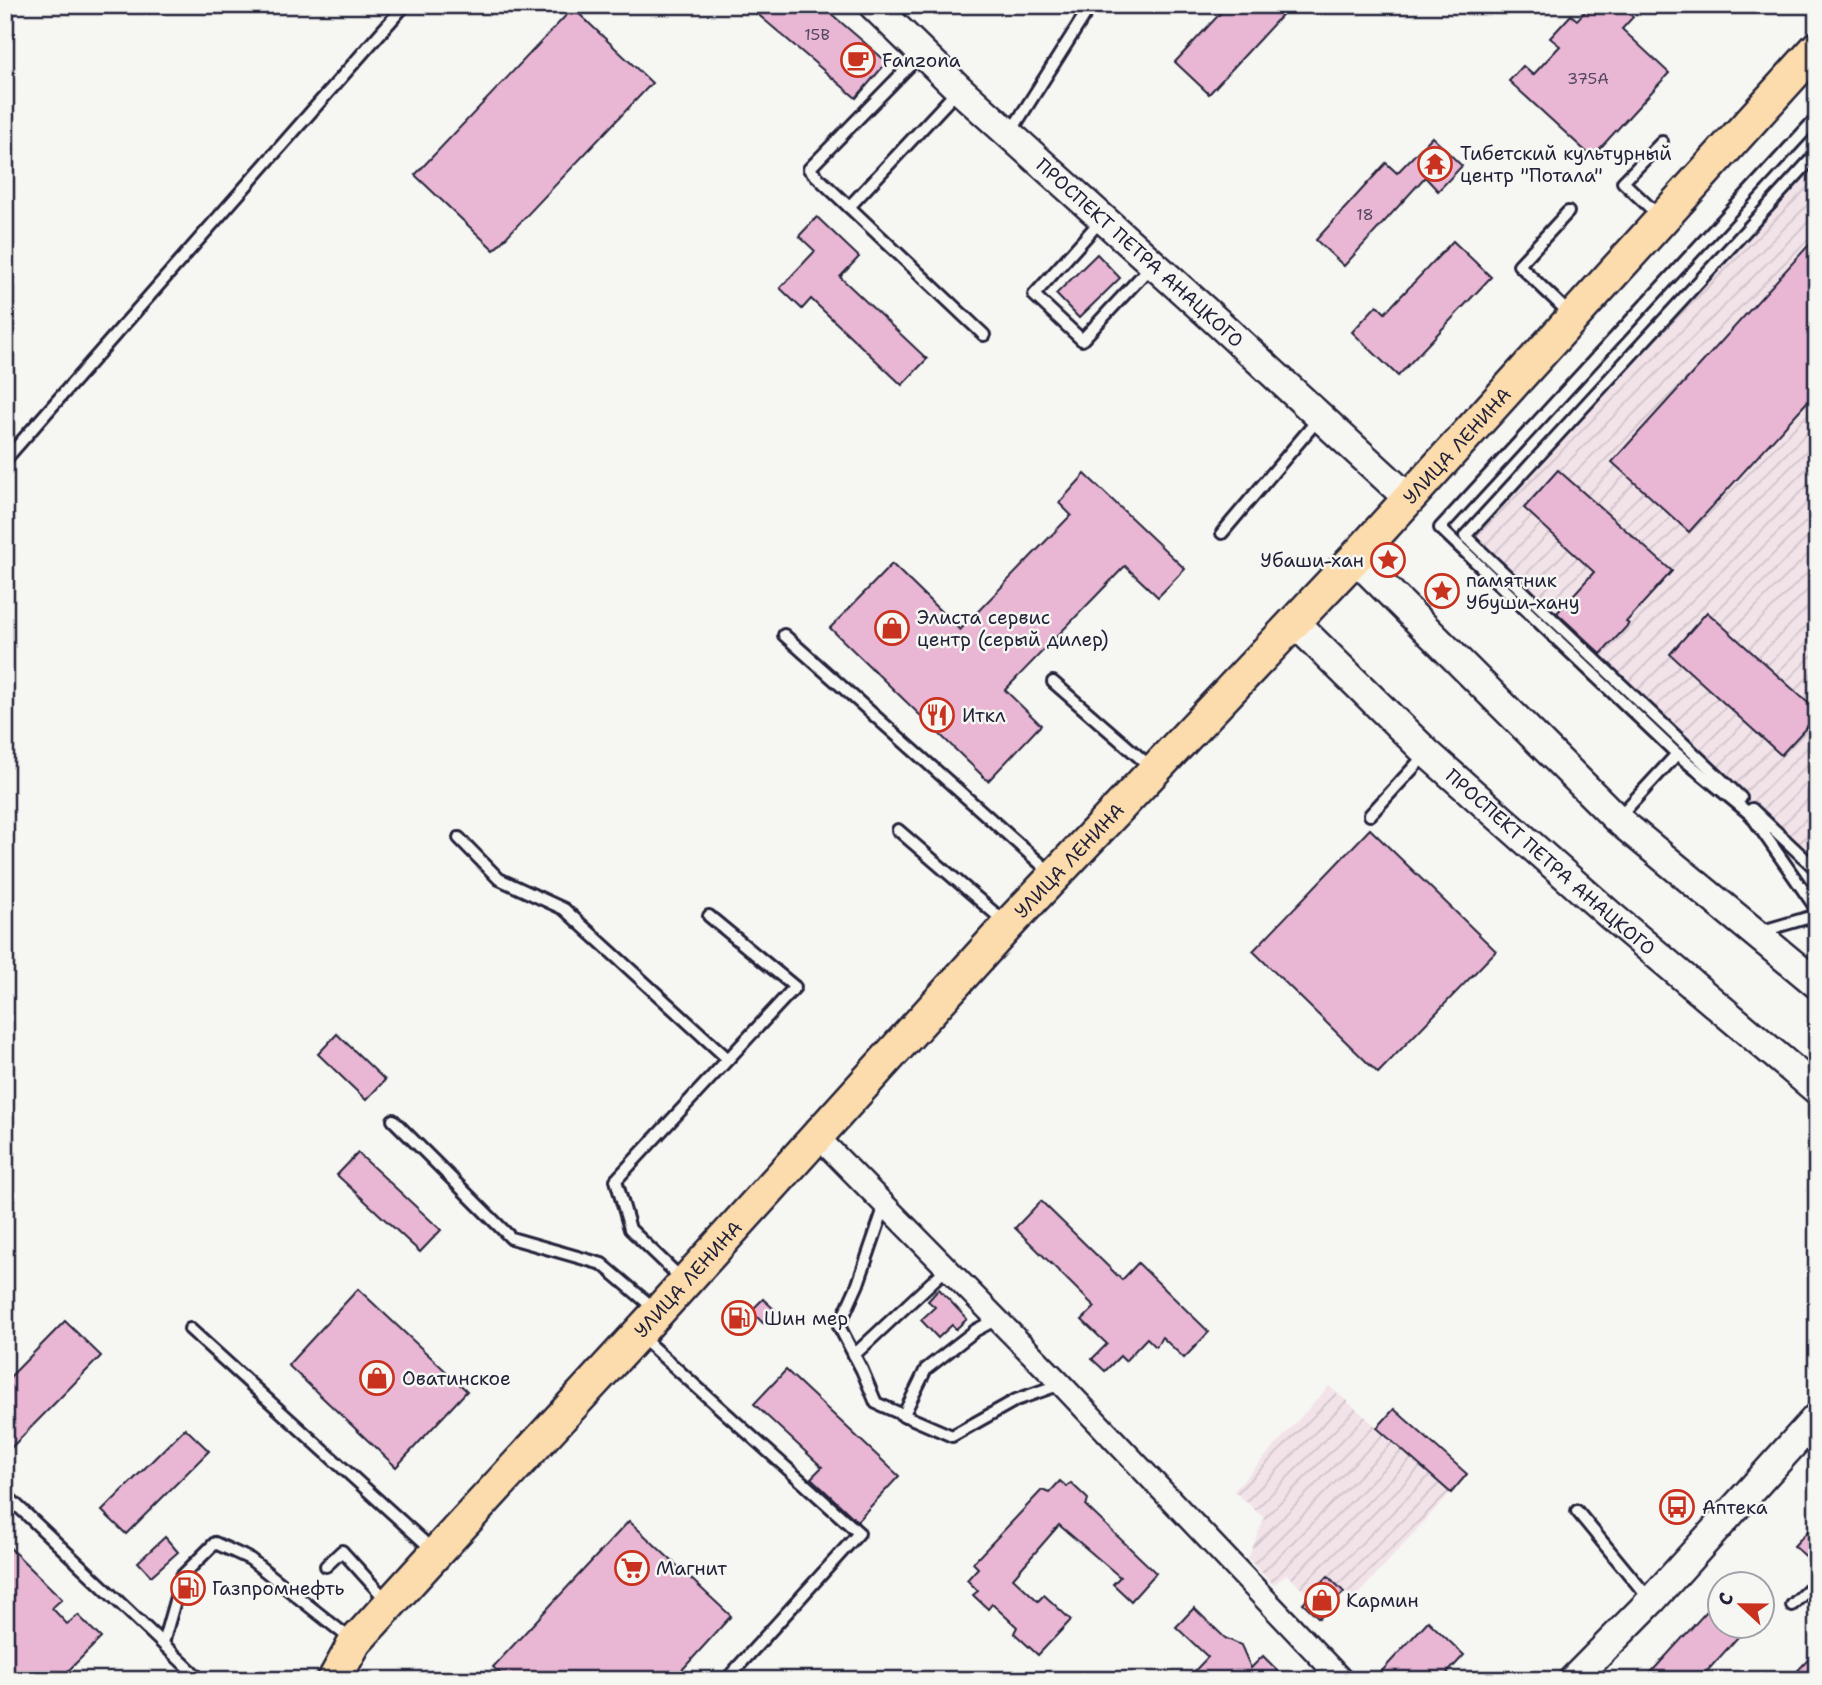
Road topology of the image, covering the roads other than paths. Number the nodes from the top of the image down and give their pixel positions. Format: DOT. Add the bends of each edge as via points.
graph roads {
  1 [pos="405,5"];
  2 [pos="873,5"];
  3 [pos="1091,5"];
  4 [pos="1817,48"];
  5 [pos="923,52"];
  6 [pos="959,89"];
  7 [pos="1817,129"];
  8 [pos="1010,133"];
  9 [pos="1662,142"];
  10 [pos="1817,153"];
  11 [pos="849,207"];
  12 [pos="1568,212"];
  13 [pos="1103,218"];
  14 [pos="1662,219"];
  15 [pos="1154,263"];
  16 [pos="1573,317"];
  17 [pos="984,335"];
  18 [pos="1320,417"];
  19 [pos="5,460"];
  20 [pos="1408,498"];
  21 [pos="1222,533"];
  22 [pos="1354,558"];
  23 [pos="1295,623"];
  24 [pos="784,635"];
  25 [pos="1053,681"];
  26 [pos="1427,753"];
  27 [pos="1677,754"];
  28 [pos="1154,770"];
  29 [pos="1370,815"];
  30 [pos="1617,819"];
  31 [pos="898,830"];
  32 [pos="459,838"];
  33 [pos="1817,870"];
  34 [pos="1054,876"];
  35 [pos="1817,909"];
  36 [pos="1817,915"];
  37 [pos="709,916"];
  38 [pos="1008,925"];
  39 [pos="1755,934"];
  40 [pos="1817,984"];
  41 [pos="729,1059"];
  42 [pos="1817,1090"];
  43 [pos="393,1120"];
  44 [pos="817,1136"];
  45 [pos="885,1205"];
  46 [pos="947,1268"];
  47 [pos="685,1282"];
  48 [pos="997,1319"];
  49 [pos="648,1323"];
  50 [pos="190,1329"];
  51 [pos="854,1355"];
  52 [pos="1061,1384"];
  53 [pos="903,1416"];
  54 [pos="1817,1417"];
  55 [pos="5,1494"];
  56 [pos="1577,1511"];
  57 [pos="436,1553"];
  58 [pos="326,1566"];
  59 [pos="1817,1581"];
  60 [pos="1651,1601"];
  61 [pos="390,1604"];
  62 [pos="1792,1605"];
  63 [pos="355,1642"];
  64 [pos="163,1643"];
  65 [pos="201,1680"];
  66 [pos="334,1680"];
  67 [pos="726,1680"];
  68 [pos="1342,1680"];
  69 [pos="1573,1680"];
  1 -- 19 [label="lane"];
  2 -- 5 [label="main road, ПРОСПЕКТ ПЕТРА АНАЦКОГО"];
  3 -- 8 [label="lane"];
  4 -- 14 [label="main road, УЛИЦА ЛЕНИНА"];
  5 -- 6 [label="main road, ПРОСПЕКТ ПЕТРА АНАЦКОГО"];
  5 -- 11 [label="lane" via="809,169"];
  6 -- 8 [label="main road, ПРОСПЕКТ ПЕТРА АНАЦКОГО"];
  6 -- 11 [label="lane"];
  7 -- 27 [label="lane" via="1811,124 1440,528"];
  8 -- 13 [label="main road, ПРОСПЕКТ ПЕТРА АНАЦКОГО"];
  9 -- 14 [label="lane" via="1623,182"];
  10 -- 33 [label="lane" via="1465,536"];
  11 -- 17 [label="lane"];
  12 -- 16 [label="lane" via="1519,265"];
  13 -- 15 [label="main road, ПРОСПЕКТ ПЕТРА АНАЦКОГО"];
  13 -- 15 [label="lane" via="1034,295 1082,340"];
  14 -- 16 [label="main road, УЛИЦА ЛЕНИНА"];
  15 -- 18 [label="main road, ПРОСПЕКТ ПЕТРА АНАЦКОГО"];
  16 -- 20 [label="main road, УЛИЦА ЛЕНИНА"];
  18 -- 20 [label="main road, ПРОСПЕКТ ПЕТРА АНАЦКОГО"];
  18 -- 21 [label="lane"];
  20 -- 22 [label="main road, УЛИЦА ЛЕНИНА"];
  22 -- 23 [label="main road, УЛИЦА ЛЕНИНА"];
  22 -- 30 [label="main road"];
  23 -- 26 [label="main road, ПРОСПЕКТ ПЕТРА АНАЦКОГО"];
  23 -- 28 [label="main road, УЛИЦА ЛЕНИНА"];
  24 -- 34 [label="lane"];
  25 -- 28 [label="lane"];
  26 -- 29 [label="lane"];
  26 -- 42 [label="main road, ПРОСПЕКТ ПЕТРА АНАЦКОГО"];
  27 -- 30 [label="lane"];
  27 -- 35 [label="lane" via="1751,815"];
  28 -- 34 [label="main road, УЛИЦА ЛЕНИНА"];
  30 -- 39 [label="main road"];
  31 -- 38 [label="lane"];
  32 -- 41 [label="lane" via="499,879 564,909"];
  34 -- 38 [label="main road, УЛИЦА ЛЕНИНА"];
  36 -- 39 [label="lane"];
  37 -- 41 [label="lane" via="795,988"];
  38 -- 44 [label="main road, УЛИЦА ЛЕНИНА"];
  39 -- 40 [label="main road"];
  41 -- 47 [label="lane" via="616,1180 630,1229"];
  43 -- 49 [label="lane" via="511,1238 602,1264"];
  44 -- 45 [label="street"];
  44 -- 47 [label="main road, УЛИЦА ЛЕНИНА"];
  45 -- 46 [label="street"];
  45 -- 51 [label="lane" via="839,1326"];
  46 -- 48 [label="street"];
  46 -- 51 [label="lane"];
  47 -- 49 [label="main road, УЛИЦА ЛЕНИНА"];
  48 -- 52 [label="street"];
  48 -- 53 [label="lane" via="926,1369"];
  49 -- 57 [label="main road, УЛИЦА ЛЕНИНА"];
  49 -- 67 [label="lane" via="859,1533"];
  50 -- 57 [label="lane"];
  51 -- 53 [label="lane" via="876,1403"];
  52 -- 53 [label="lane" via="1016,1400 952,1436"];
  52 -- 68 [label="street"];
  54 -- 60 [label="main road"];
  55 -- 64 [label="lane"];
  56 -- 60 [label="lane"];
  57 -- 61 [label="main road, УЛИЦА ЛЕНИНА"];
  58 -- 61 [label="lane" via="342,1551"];
  59 -- 62 [label="lane"];
  60 -- 69 [label="main road"];
  61 -- 63 [label="main road, УЛИЦА ЛЕНИНА"];
  63 -- 64 [label="lane" via="250,1559 215,1543 182,1576"];
  63 -- 66 [label="main road, УЛИЦА ЛЕНИНА"];
  64 -- 65 [label="lane"];
}
